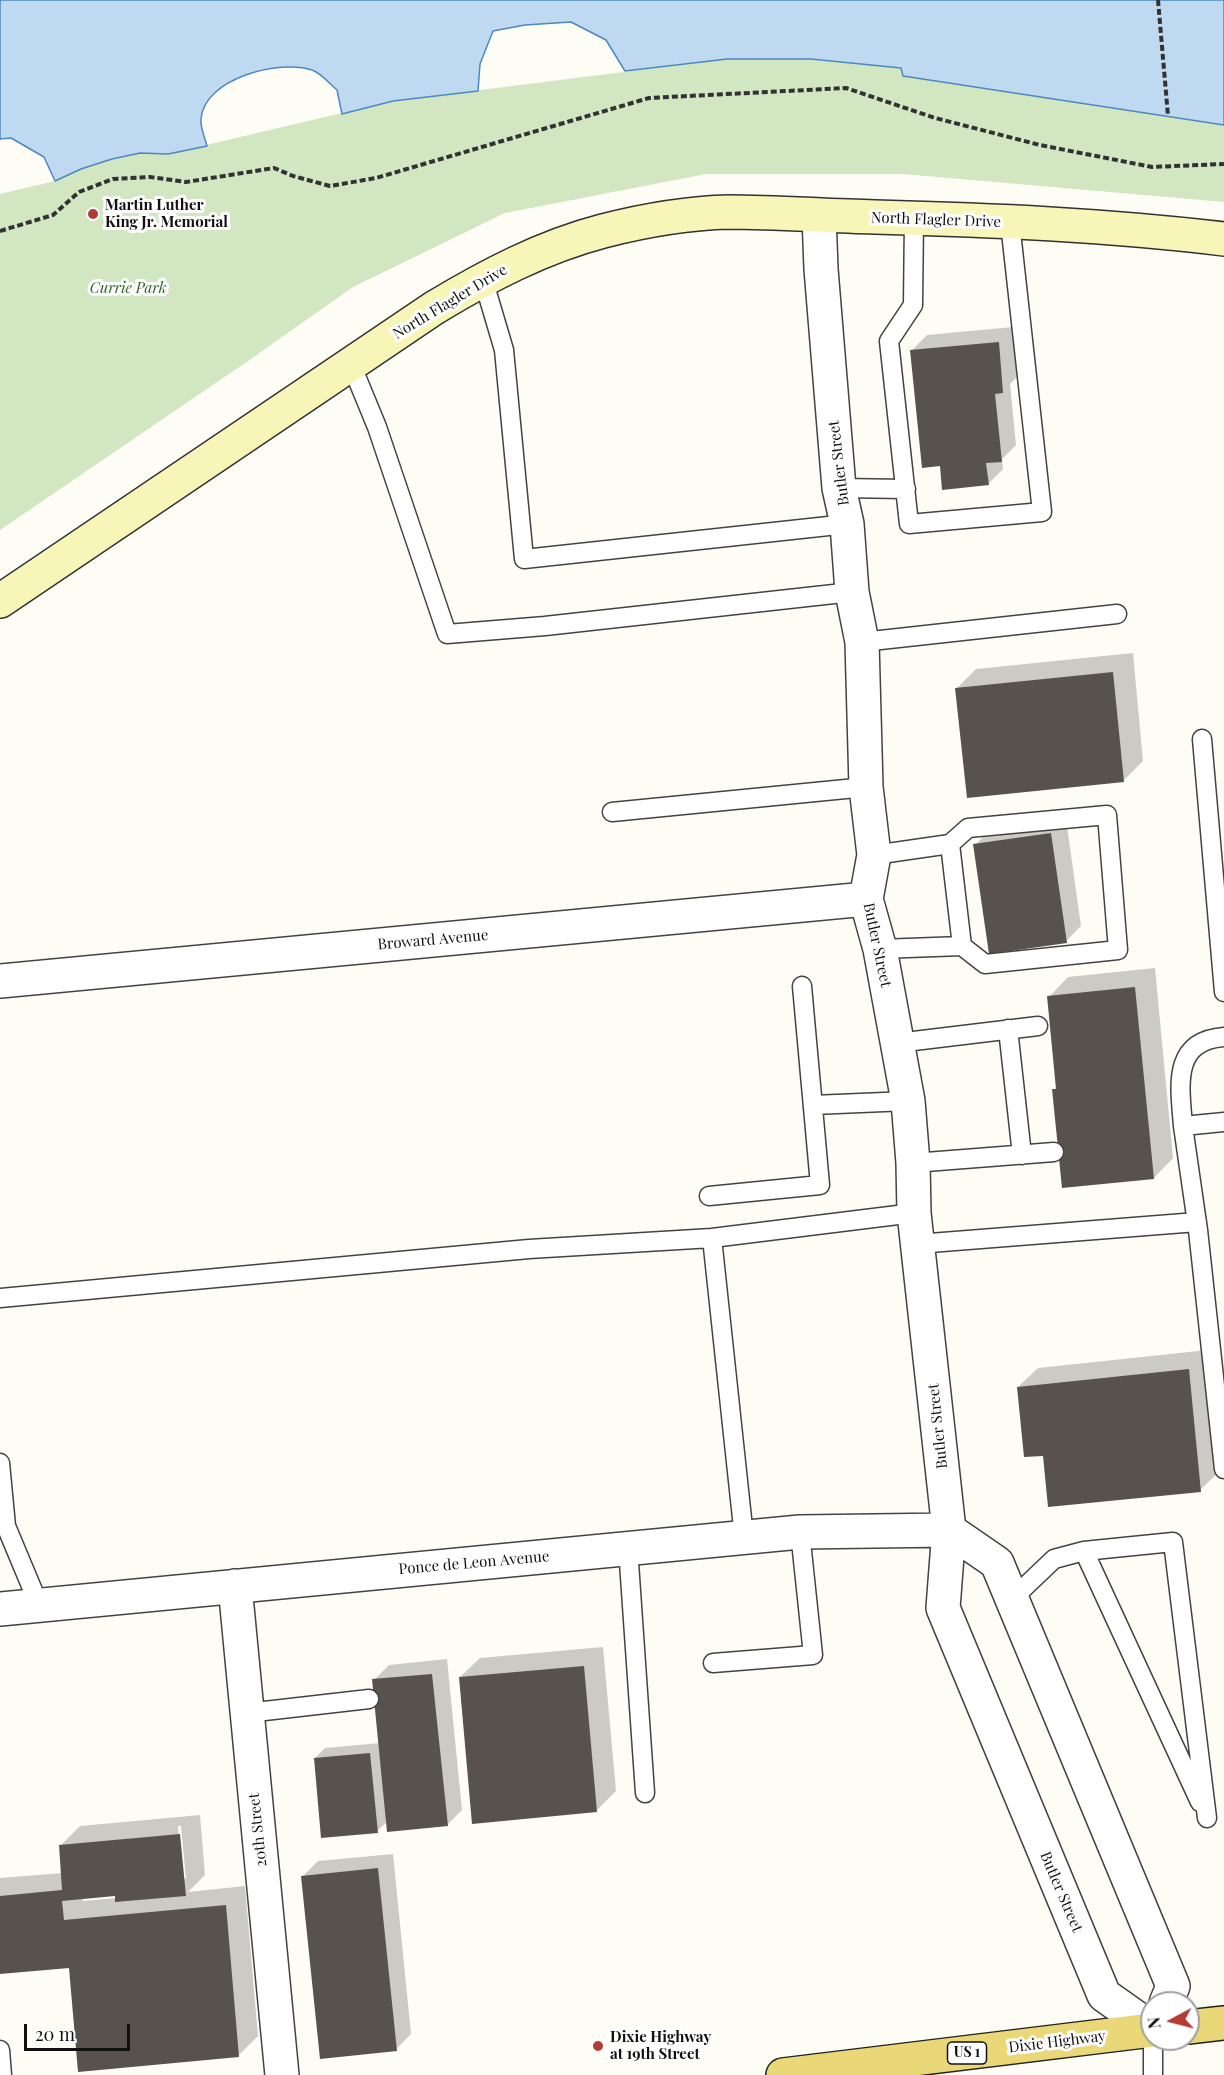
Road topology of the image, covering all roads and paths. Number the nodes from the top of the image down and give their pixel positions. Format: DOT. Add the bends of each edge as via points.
graph roads {
  1 [pos="1158,0"];
  2 [pos="1168,116"];
  3 [pos="1224,164"];
  4 [pos="819,216"];
  5 [pos="914,218"];
  6 [pos="1010,223"];
  7 [pos="0,231"];
  8 [pos="1224,239"];
  9 [pos="483,279"];
  10 [pos="351,364"];
  11 [pos="839,488"];
  12 [pos="906,489"];
  13 [pos="847,524"];
  14 [pos="852,592"];
  15 [pos="0,601"];
  16 [pos="1117,614"];
  17 [pos="862,642"];
  18 [pos="1202,739"];
  19 [pos="866,788"];
  20 [pos="612,812"];
  21 [pos="950,844"];
  22 [pos="874,855"];
  23 [pos="866,899"];
  24 [pos="962,946"];
  25 [pos="880,949"];
  26 [pos="0,981"];
  27 [pos="802,986"];
  28 [pos="1224,992"];
  29 [pos="1038,1026"];
  30 [pos="1008,1029"];
  31 [pos="1224,1037"];
  32 [pos="897,1042"];
  33 [pos="908,1101"];
  34 [pos="813,1105"];
  35 [pos="1224,1122"];
  36 [pos="1183,1126"];
  37 [pos="1054,1152"];
  38 [pos="1022,1155"];
  39 [pos="913,1163"];
  40 [pos="709,1196"];
  41 [pos="1197,1221"];
  42 [pos="916,1228"];
  43 [pos="711,1238"];
  44 [pos="0,1298"];
  45 [pos="0,1463"];
  46 [pos="1224,1469"];
  47 [pos="949,1530"];
  48 [pos="800,1532"];
  49 [pos="744,1537"];
  50 [pos="628,1548"];
  51 [pos="1084,1551"];
  52 [pos="235,1586"];
  53 [pos="1012,1599"];
  54 [pos="39,1605"];
  55 [pos="0,1609"];
  56 [pos="713,1663"];
  57 [pos="369,1699"];
  58 [pos="247,1713"];
  59 [pos="645,1793"];
  60 [pos="1171,1991"];
  61 [pos="1140,2021"];
  62 [pos="1224,2023"];
  63 [pos="1200,2025"];
  64 [pos="1140,2032"];
  65 [pos="0,2050"];
  66 [pos="1153,2051"];
  67 [pos="867,2070"];
  68 [pos="2,2075"];
  69 [pos="282,2075"];
  70 [pos="783,2075"];
  71 [pos="1153,2075"];
  1 -- 2 [label="path"];
  3 -- 7 [label="path" via="1152,167 1040,145 935,118 846,88 649,98 376,178 330,186 274,168 186,182 150,177 113,179 79,192 53,215"];
  4 -- 5 [label="street, North Flagler Drive"];
  4 -- 9 [label="street, North Flagler Drive" via="728,212 652,221 591,235 530,256"];
  4 -- 11 [label="street, Butler Street"];
  5 -- 6 [label="street, North Flagler Drive"];
  5 -- 12 [label="lane" via="913,305 889,341"];
  6 -- 8 [label="street, North Flagler Drive"];
  6 -- 12 [label="lane" via="1042,512 909,524"];
  9 -- 10 [label="street, North Flagler Drive"];
  9 -- 13 [label="lane" via="504,350 524,559"];
  10 -- 14 [label="lane" via="377,427 447,634"];
  10 -- 15 [label="street, North Flagler Drive"];
  11 -- 12 [label="lane"];
  11 -- 13 [label="street, Butler Street"];
  13 -- 14 [label="street, Butler Street"];
  14 -- 17 [label="street, Butler Street"];
  16 -- 17 [label="lane"];
  17 -- 19 [label="street, Butler Street"];
  18 -- 28 [label="lane"];
  19 -- 20 [label="lane"];
  19 -- 22 [label="street, Butler Street"];
  21 -- 22 [label="lane"];
  21 -- 24 [label="lane"];
  21 -- 24 [label="lane" via="969,828 1107,815 1118,950 985,964"];
  22 -- 23 [label="street, Butler Street"];
  23 -- 25 [label="street, Butler Street"];
  23 -- 26 [label="street, Broward Avenue"];
  24 -- 25 [label="lane"];
  25 -- 32 [label="street, Butler Street"];
  27 -- 34 [label="lane"];
  29 -- 30 [label="lane"];
  30 -- 32 [label="lane"];
  30 -- 38 [label="lane"];
  31 -- 36 [label="lane" via="1207,1039 1186,1056 1179,1076"];
  32 -- 33 [label="street, Butler Street"];
  33 -- 34 [label="lane"];
  33 -- 39 [label="street, Butler Street"];
  34 -- 40 [label="lane" via="820,1185"];
  35 -- 36 [label="lane"];
  36 -- 41 [label="lane"];
  37 -- 38 [label="lane"];
  38 -- 39 [label="lane"];
  39 -- 42 [label="street, Butler Street"];
  41 -- 42 [label="lane"];
  41 -- 46 [label="lane"];
  42 -- 43 [label="lane"];
  42 -- 47 [label="street, Butler Street"];
  43 -- 44 [label="lane" via="529,1249"];
  43 -- 49 [label="lane"];
  45 -- 54 [label="lane" via="6,1526"];
  47 -- 48 [label="street, Ponce de Leon Avenue"];
  47 -- 53 [label="street" via="997,1563"];
  47 -- 61 [label="street, Butler Street" via="943,1608 1104,1995"];
  48 -- 49 [label="street, Ponce de Leon Avenue"];
  48 -- 56 [label="lane" via="813,1655"];
  49 -- 50 [label="street, Ponce de Leon Avenue"];
  50 -- 52 [label="street, Ponce de Leon Avenue"];
  50 -- 59 [label="lane"];
  51 -- 51 [label="lane" via="1173,1542 1207,1818 1129,1647"];
  51 -- 53 [label="lane" via="1054,1558"];
  52 -- 54 [label="street, Ponce de Leon Avenue"];
  52 -- 58 [label="street, 20th Street"];
  53 -- 60 [label="street" via="1173,1986"];
  54 -- 55 [label="street, Ponce de Leon Avenue"];
  57 -- 58 [label="lane"];
  58 -- 69 [label="street, 20th Street"];
  62 -- 63 [label="main road"];
  64 -- 67 [label="main road, Dixie Highway / US 1"];
  65 -- 68 [label="lane"];
  66 -- 71 [label="lane"];
  67 -- 70 [label="main road, Dixie Highway / US 1"];
}
